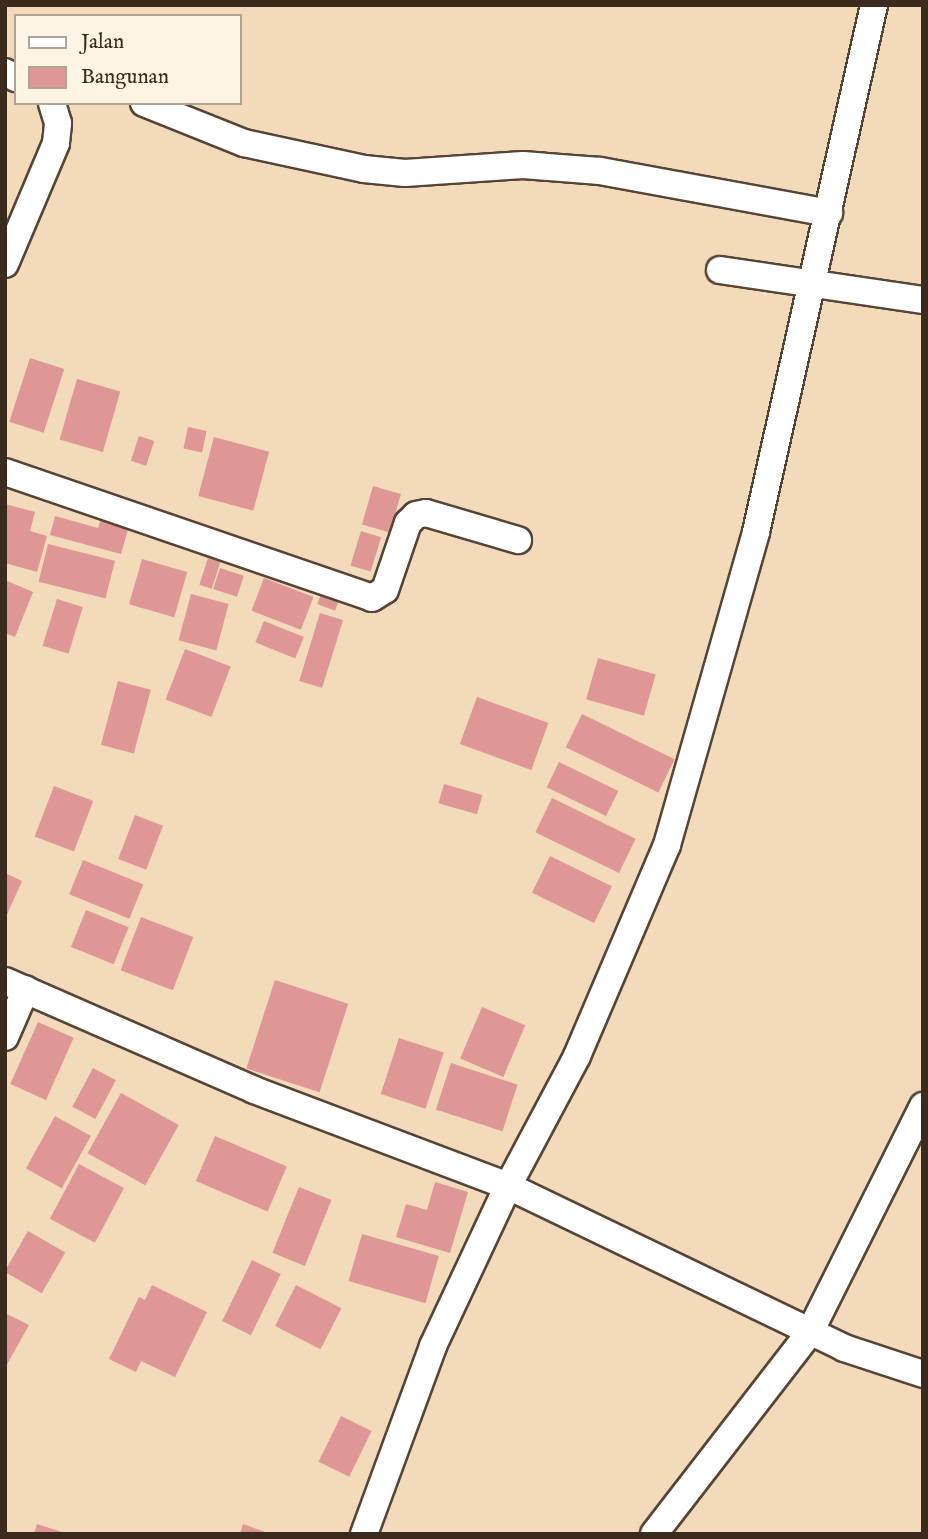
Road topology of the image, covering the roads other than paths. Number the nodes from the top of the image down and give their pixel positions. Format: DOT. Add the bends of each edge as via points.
graph roads {
  1 [pos="874,5"];
  2 [pos="53,105"];
  3 [pos="149,105"];
  4 [pos="829,214"];
  5 [pos="5,264"];
  6 [pos="720,270"];
  7 [pos="814,283"];
  8 [pos="923,300"];
  9 [pos="5,472"];
  10 [pos="518,540"];
  11 [pos="16,985"];
  12 [pos="5,1037"];
  13 [pos="923,1106"];
  14 [pos="509,1186"];
  15 [pos="810,1332"];
  16 [pos="923,1374"];
  17 [pos="364,1534"];
  18 [pos="654,1534"];
  1 -- 4 [label="street"];
  2 -- 5 [label="street" via="58,123 56,143"];
  3 -- 4 [label="street" via="244,143 365,169 405,173 523,165 600,171"];
  4 -- 7 [label="street"];
  6 -- 7 [label="street"];
  7 -- 8 [label="street"];
  7 -- 14 [label="street" via="749,558 667,845 577,1056"];
  9 -- 10 [label="street" via="372,598 386,590 408,523 416,515 426,513"];
  11 -- 12 [label="street"];
  11 -- 14 [label="street" via="254,1090"];
  13 -- 15 [label="street"];
  14 -- 15 [label="street"];
  14 -- 17 [label="street" via="433,1346"];
  15 -- 16 [label="street"];
  15 -- 18 [label="street"];
}
